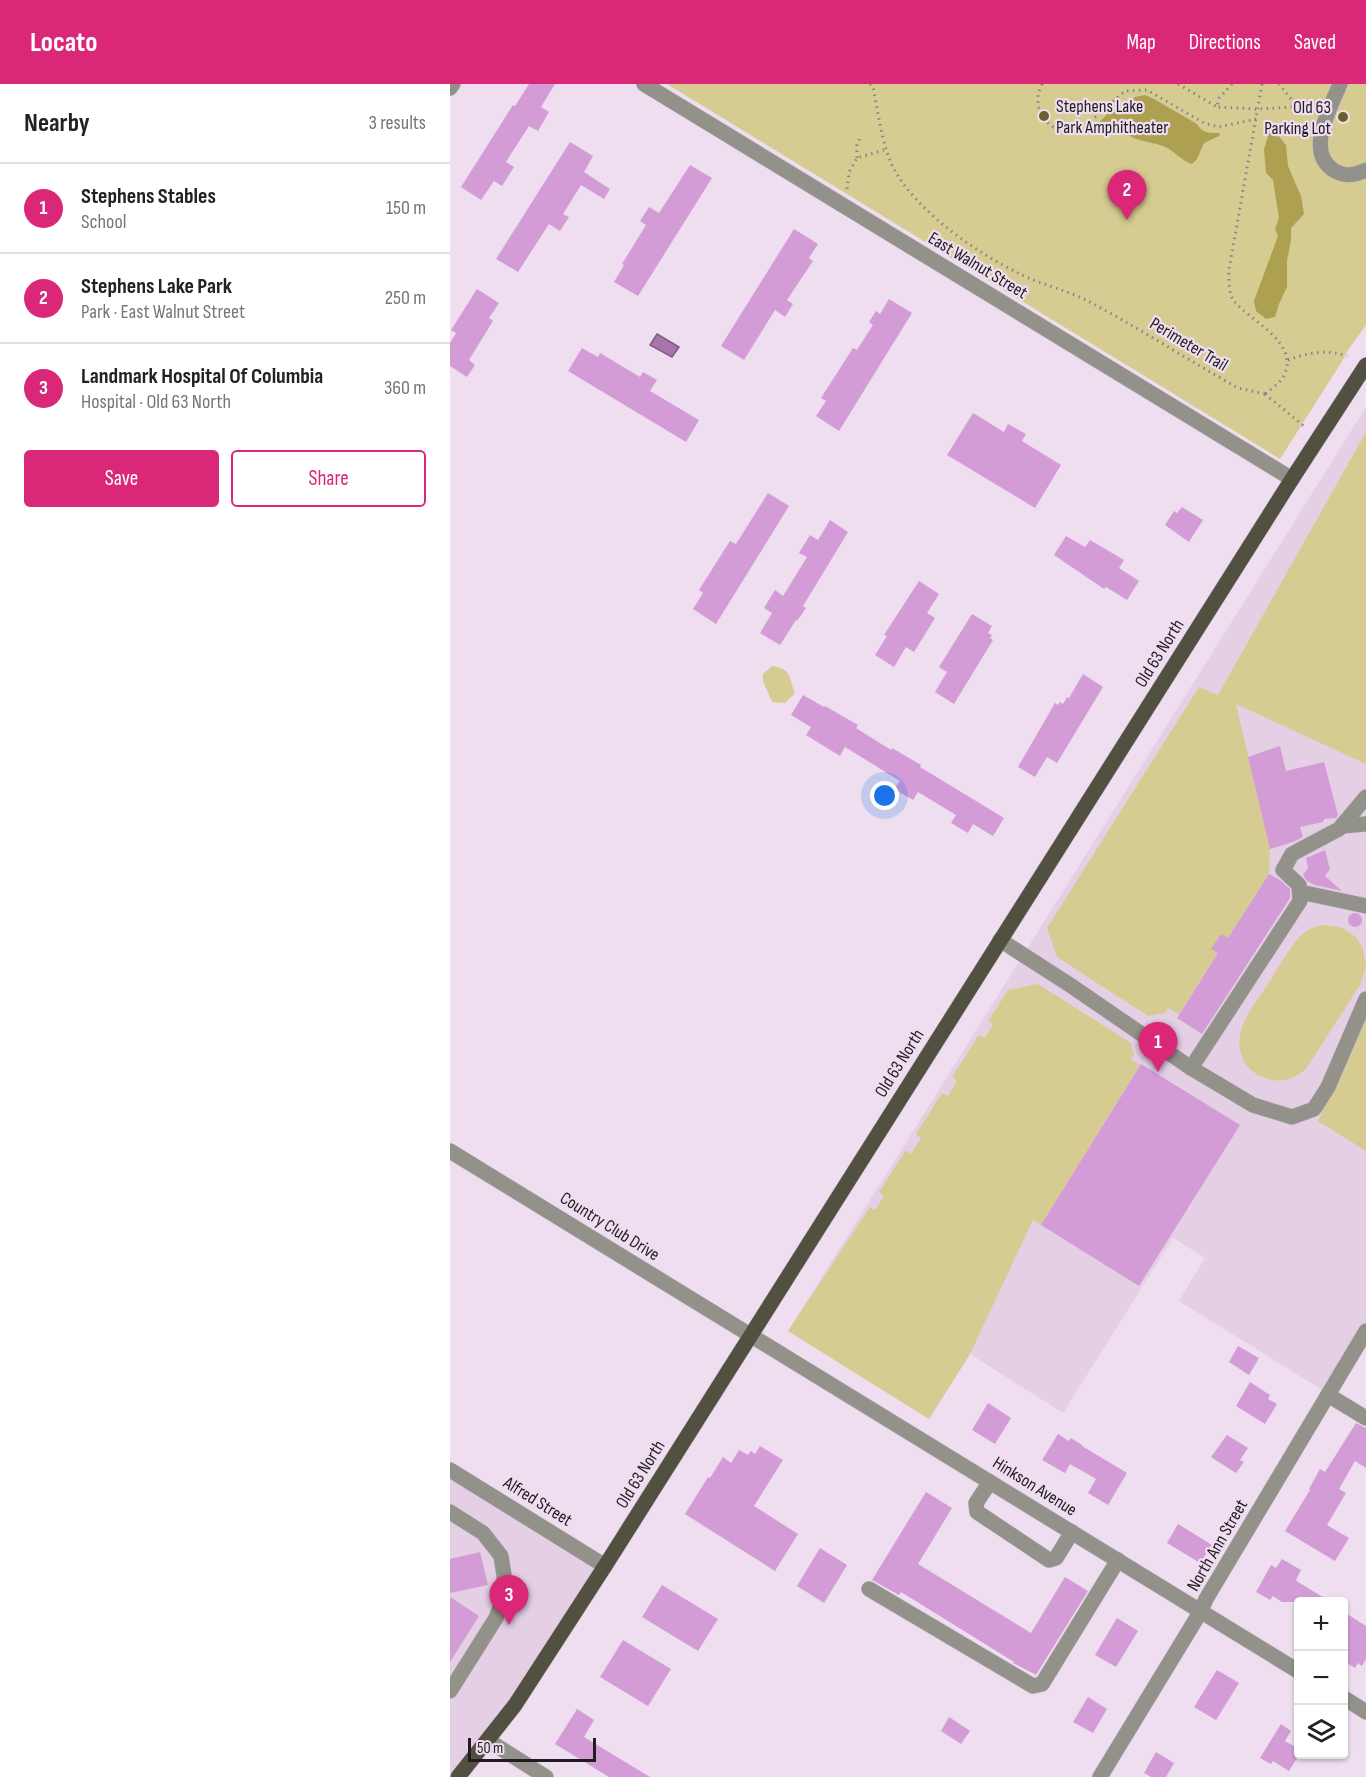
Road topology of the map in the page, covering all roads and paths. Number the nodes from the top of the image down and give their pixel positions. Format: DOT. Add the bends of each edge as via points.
graph roads {
  1 [pos="453,84"];
  2 [pos="644,84"];
  3 [pos="870,84"];
  4 [pos="1042,84"];
  5 [pos="1178,84"];
  6 [pos="1232,84"];
  7 [pos="1262,84"];
  8 [pos="1279,84"];
  9 [pos="1340,84"];
  10 [pos="450,88"];
  11 [pos="1217,107"];
  12 [pos="1257,109"];
  13 [pos="1256,119"];
  14 [pos="861,135"];
  15 [pos="887,149"];
  16 [pos="857,158"];
  17 [pos="1366,170"];
  18 [pos="842,205"];
  19 [pos="1347,356"];
  20 [pos="1288,360"];
  21 [pos="1366,365"];
  22 [pos="1265,394"];
  23 [pos="1305,427"];
  24 [pos="1292,478"];
  25 [pos="1366,797"];
  26 [pos="1366,824"];
  27 [pos="1342,826"];
  28 [pos="1300,892"];
  29 [pos="1366,906"];
  30 [pos="1000,940"];
  31 [pos="1366,999"];
  32 [pos="1191,1068"];
  33 [pos="450,1151"];
  34 [pos="1366,1332"];
  35 [pos="750,1335"];
  36 [pos="1328,1395"];
  37 [pos="1366,1418"];
  38 [pos="450,1470"];
  39 [pos="990,1482"];
  40 [pos="450,1512"];
  41 [pos="1072,1532"];
  42 [pos="1118,1560"];
  43 [pos="606,1566"];
  44 [pos="869,1589"];
  45 [pos="1201,1611"];
  46 [pos="1294,1668"];
  47 [pos="450,1691"];
  48 [pos="1348,1701"];
  49 [pos="1366,1712"];
  50 [pos="489,1741"];
  51 [pos="458,1777"];
  52 [pos="546,1777"];
  53 [pos="1100,1777"];
  1 -- 10 [label="street"];
  2 -- 18 [label="street, East Walnut Street"];
  3 -- 15 [label="path, Perimeter Trail"];
  4 -- 13 [label="path" via="1038,106 1043,117 1056,129 1065,131 1078,130 1125,92 1147,90 1204,123 1219,127"];
  5 -- 11 [label="path"];
  6 -- 11 [label="path" via="1219,98"];
  7 -- 12 [label="path"];
  8 -- 12 [label="path" via="1294,107"];
  9 -- 17 [label="street" via="1319,145 1321,157 1341,174"];
  11 -- 12 [label="path"];
  12 -- 13 [label="path"];
  13 -- 20 [label="path" via="1228,268 1229,285 1233,299 1284,347"];
  14 -- 16 [label="path"];
  15 -- 16 [label="path"];
  15 -- 22 [label="path, Perimeter Trail" via="894,170 918,202 989,258 1086,300 1238,388"];
  16 -- 18 [label="path" via="849,172"];
  18 -- 24 [label="street, East Walnut Street"];
  19 -- 20 [label="path" via="1305,353"];
  20 -- 22 [label="path" via="1285,374"];
  21 -- 24 [label="main road, Old 63 North"];
  22 -- 23 [label="path"];
  24 -- 30 [label="main road, Old 63 North"];
  25 -- 27 [label="street"];
  26 -- 27 [label="street"];
  27 -- 28 [label="street" via="1292,854 1283,870 1299,885"];
  28 -- 29 [label="street"];
  28 -- 32 [label="street" via="1300,901"];
  30 -- 32 [label="street"];
  30 -- 35 [label="main road, Old 63 North"];
  31 -- 32 [label="street" via="1328,1087 1314,1109 1292,1117 1253,1105"];
  33 -- 35 [label="street, Country Club Drive"];
  34 -- 36 [label="street, North Ann Street"];
  35 -- 39 [label="street, Hinkson Avenue"];
  35 -- 43 [label="main road, Old 63 North"];
  36 -- 37 [label="street"];
  36 -- 45 [label="street, North Ann Street"];
  38 -- 43 [label="street, Alfred Street"];
  39 -- 41 [label="street, Hinkson Avenue"];
  39 -- 41 [label="street" via="976,1503 977,1512 1049,1560 1056,1558"];
  40 -- 47 [label="street" via="483,1533 501,1556 504,1598 496,1618"];
  41 -- 42 [label="street, Hinkson Avenue"];
  42 -- 44 [label="street" via="1042,1684 1033,1686"];
  42 -- 45 [label="street, Hinkson Avenue"];
  43 -- 50 [label="main road, Old 63 North"];
  45 -- 46 [label="street, Hinkson Avenue"];
  45 -- 53 [label="street, North Ann Street"];
  48 -- 49 [label="street"];
  50 -- 51 [label="main road, Old 63 North"];
  50 -- 52 [label="street"];
}
